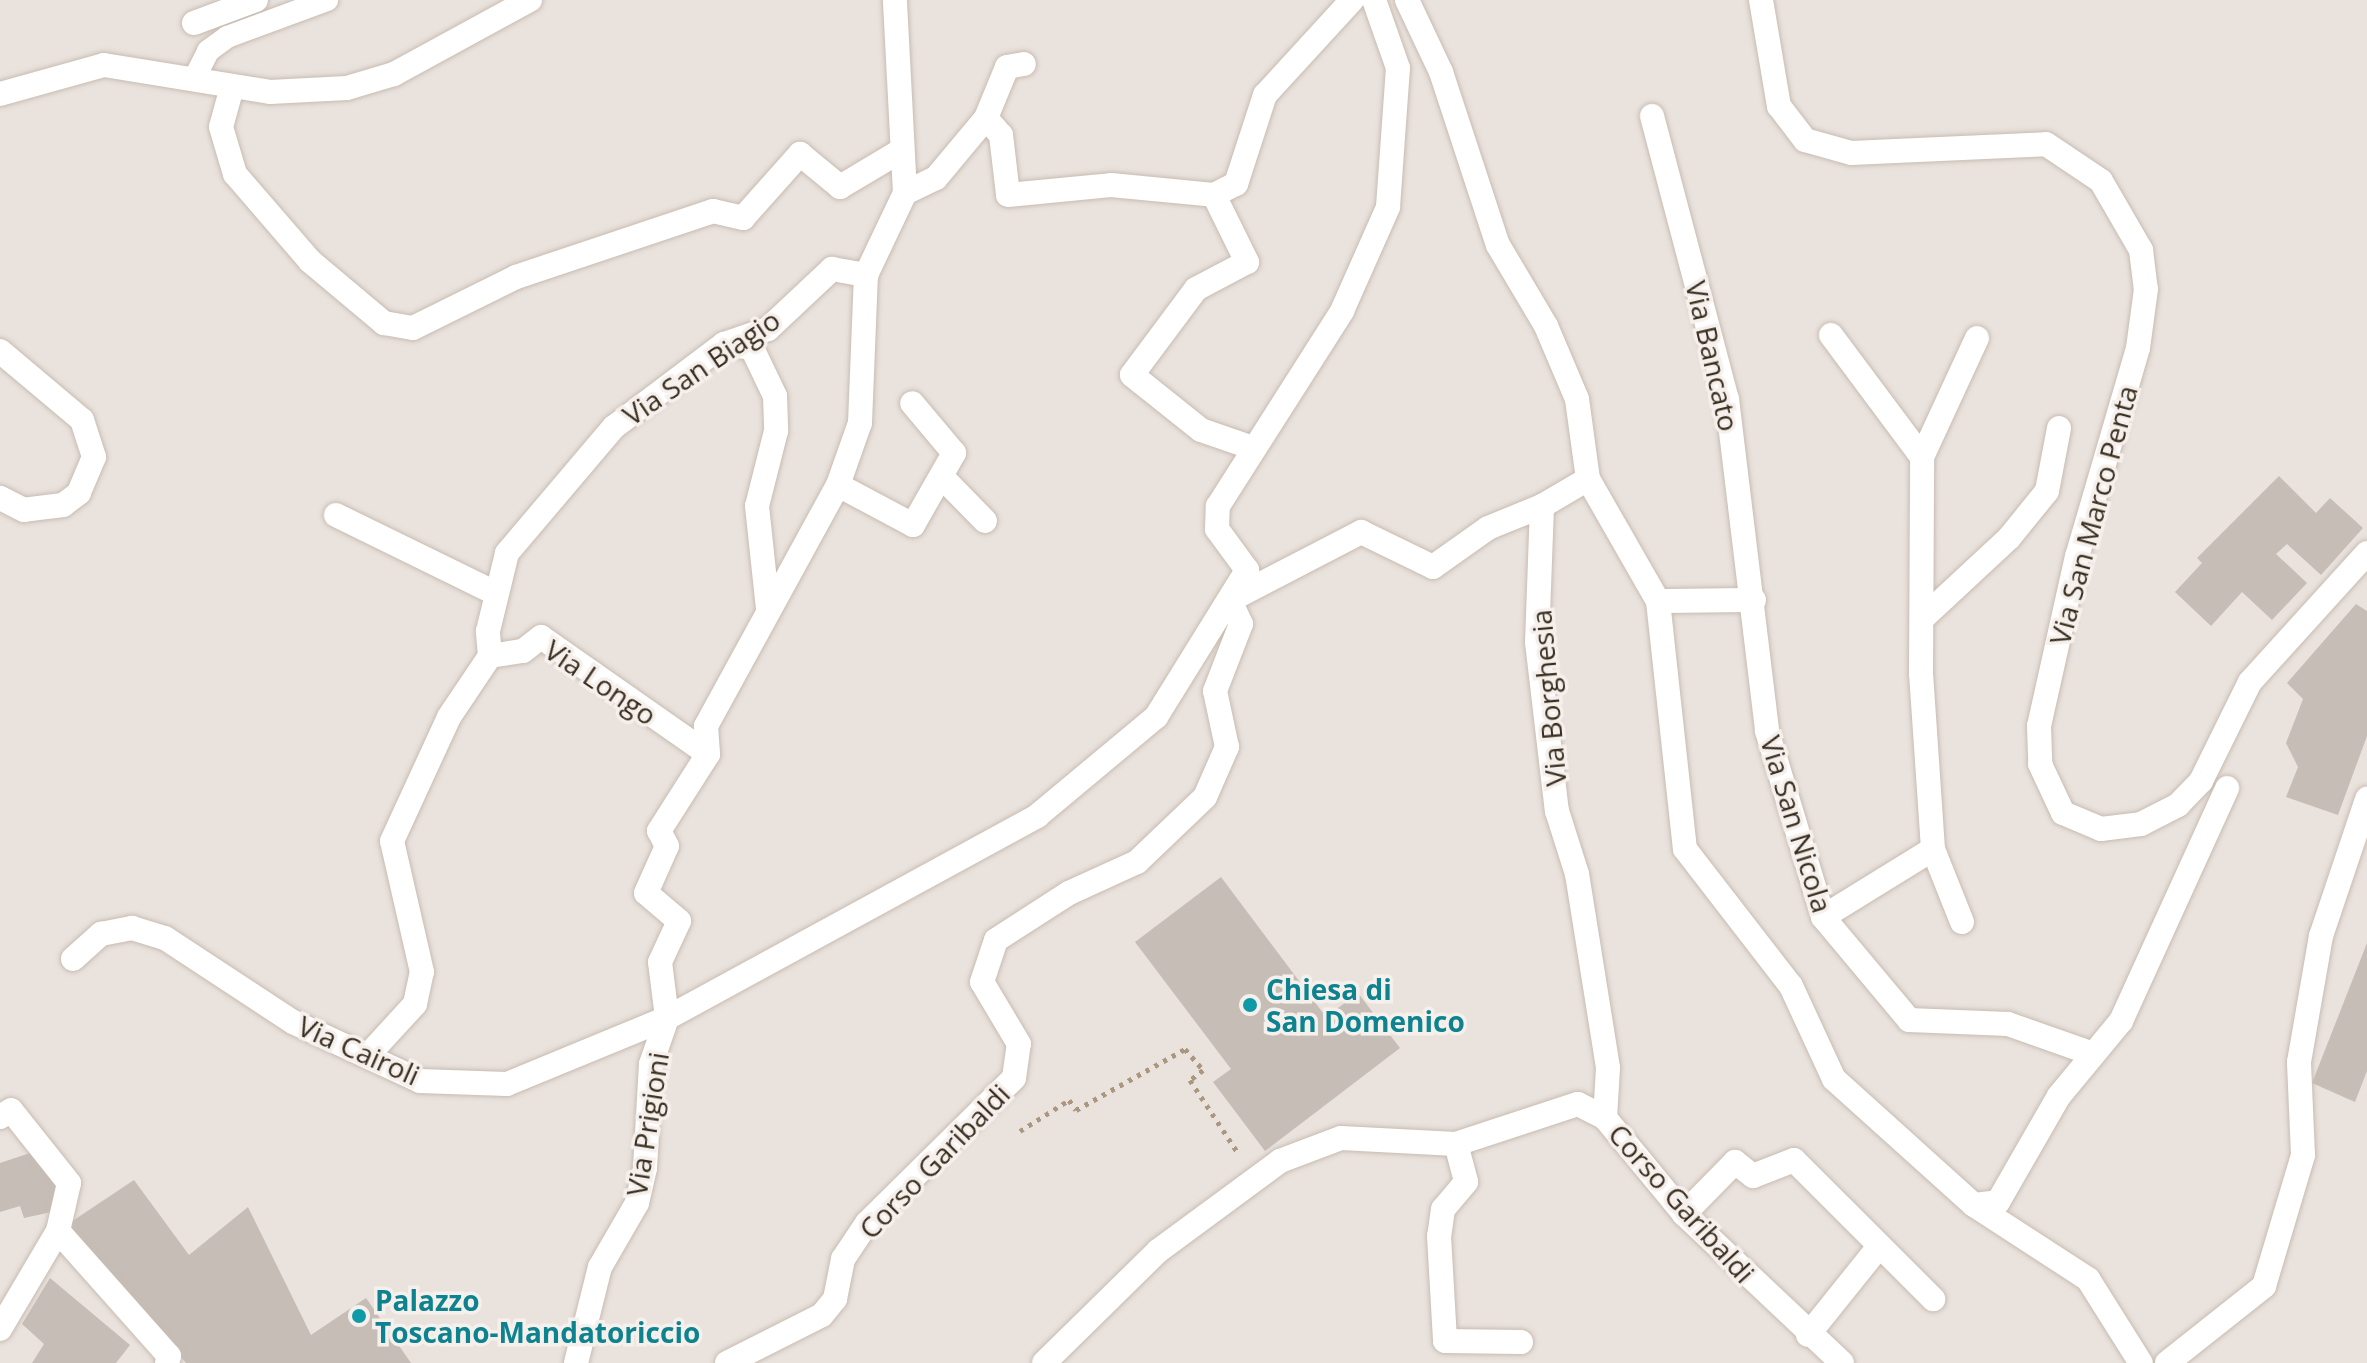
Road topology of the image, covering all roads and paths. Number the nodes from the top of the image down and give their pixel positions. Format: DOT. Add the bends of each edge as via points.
graph roads {
  1 [pos="256,0"];
  2 [pos="327,0"];
  3 [pos="530,0"];
  4 [pos="895,0"];
  5 [pos="1352,0"];
  6 [pos="1374,0"];
  7 [pos="1407,0"];
  8 [pos="1761,0"];
  9 [pos="194,23"];
  10 [pos="1024,64"];
  11 [pos="195,77"];
  12 [pos="232,87"];
  13 [pos="0,94"];
  14 [pos="1652,116"];
  15 [pos="986,118"];
  16 [pos="902,150"];
  17 [pos="905,193"];
  18 [pos="1214,195"];
  19 [pos="866,275"];
  20 [pos="1831,335"];
  21 [pos="1977,338"];
  22 [pos="724,344"];
  23 [pos="0,351"];
  24 [pos="912,403"];
  25 [pos="2059,428"];
  26 [pos="1250,447"];
  27 [pos="1922,457"];
  28 [pos="943,478"];
  29 [pos="1588,479"];
  30 [pos="838,485"];
  31 [pos="0,498"];
  32 [pos="1542,506"];
  33 [pos="336,515"];
  34 [pos="985,521"];
  35 [pos="2367,553"];
  36 [pos="495,593"];
  37 [pos="1230,600"];
  38 [pos="1754,600"];
  39 [pos="1658,601"];
  40 [pos="768,609"];
  41 [pos="1924,617"];
  42 [pos="490,656"];
  43 [pos="708,754"];
  44 [pos="2227,788"];
  45 [pos="2367,799"];
  46 [pos="1933,849"];
  47 [pos="1823,917"];
  48 [pos="1962,922"];
  49 [pos="73,959"];
  50 [pos="667,1018"];
  51 [pos="371,1052"];
  52 [pos="2093,1054"];
  53 [pos="5,1114"];
  54 [pos="1605,1118"];
  55 [pos="1020,1131"];
  56 [pos="1456,1144"];
  57 [pos="1245,1164"];
  58 [pos="1974,1205"];
  59 [pos="1684,1214"];
  60 [pos="58,1231"];
  61 [pos="1877,1249"];
  62 [pos="1933,1299"];
  63 [pos="0,1329"];
  64 [pos="1808,1335"];
  65 [pos="1524,1356"];
  66 [pos="167,1363"];
  67 [pos="576,1363"];
  68 [pos="727,1363"];
  69 [pos="1044,1363"];
  70 [pos="1842,1363"];
  71 [pos="2141,1363"];
  72 [pos="2167,1363"];
  1 -- 9 [label="street"];
  2 -- 11 [label="lane" via="227,37 208,51"];
  3 -- 12 [label="street" via="394,74 347,88"];
  4 -- 16 [label="street"];
  5 -- 18 [label="street" via="1265,95 1236,184"];
  6 -- 26 [label="street" via="1398,68 1388,207 1342,311"];
  7 -- 29 [label="street" via="1441,72 1498,245 1546,326 1577,399"];
  8 -- 35 [label="street, Via San Marco Penta" via="1779,106 1805,140 1830,152 2046,144 2101,181 2141,250 2146,289 2138,348 2077,556 2039,726 2040,764 2063,813 2101,829 2141,824 2178,805 2201,781 2250,682"];
  10 -- 15 [label="street" via="1007,67"];
  11 -- 12 [label="street"];
  11 -- 13 [label="street" via="104,65"];
  12 -- 16 [label="street" via="221,127 235,174 310,261 384,323 413,328 516,277 713,211 743,218 800,154 840,187"];
  14 -- 38 [label="street, Via Bancato" via="1727,399"];
  15 -- 17 [label="street" via="936,178"];
  15 -- 18 [label="street" via="1001,135 1008,195 1111,185"];
  16 -- 17 [label="street"];
  17 -- 19 [label="street"];
  18 -- 26 [label="street" via="1247,262 1196,289 1132,375 1201,430"];
  19 -- 22 [label="street, Via San Biagio" via="832,269 768,329"];
  19 -- 30 [label="street" via="860,423"];
  20 -- 27 [label="street"];
  21 -- 27 [label="street"];
  22 -- 36 [label="street, Via San Biagio" via="614,427 507,553"];
  22 -- 40 [label="street" via="752,348 775,396 776,431 757,506"];
  23 -- 31 [label="street" via="82,420 94,457 79,493 63,505 24,510"];
  24 -- 28 [label="street" via="954,453"];
  25 -- 41 [label="street" via="2047,491 2009,538"];
  26 -- 37 [label="street, Via Cairoli" via="1218,506 1217,529 1247,570"];
  27 -- 41 [label="street"];
  28 -- 30 [label="street" via="913,525"];
  28 -- 34 [label="street"];
  29 -- 32 [label="street"];
  29 -- 39 [label="street"];
  30 -- 40 [label="street"];
  32 -- 37 [label="street" via="1488,528 1433,567 1361,532"];
  32 -- 54 [label="street, Via Borghesia" via="1537,642 1557,811 1577,874 1608,1068"];
  33 -- 36 [label="street"];
  36 -- 42 [label="street, Via San Biagio"];
  37 -- 50 [label="street, Via Cairoli" via="1156,717 1102,769 1037,816"];
  37 -- 68 [label="street, Corso Garibaldi" via="1241,624 1215,691 1227,747 1205,797 1137,862 1069,893 996,940 982,982 1019,1044 1014,1078 867,1223 843,1259 835,1299 822,1315"];
  38 -- 39 [label="street"];
  38 -- 47 [label="street, Via San Nicola" via="1767,731"];
  39 -- 58 [label="street" via="1685,849 1791,986 1834,1079"];
  40 -- 43 [label="street" via="706,726"];
  41 -- 46 [label="street"];
  42 -- 43 [label="street, Via Longo" via="523,651 541,637"];
  42 -- 51 [label="street, Via San Biagio" via="449,717 392,841 422,972 415,1004"];
  43 -- 50 [label="street" via="659,831 667,846 646,893 679,921 660,962"];
  44 -- 52 [label="street" via="2121,1021"];
  45 -- 72 [label="street" via="2321,936 2299,1062 2303,1155 2264,1286"];
  46 -- 47 [label="street"];
  46 -- 48 [label="street"];
  47 -- 52 [label="street, Via San Nicola" via="1909,1020 2008,1024"];
  49 -- 51 [label="street, Via Cairoli" via="101,934 132,928 165,938 293,1022"];
  50 -- 51 [label="street, Via Cairoli" via="507,1084 477,1088 420,1081"];
  50 -- 67 [label="street, Via Prigioni" via="651,1064 637,1203 600,1267"];
  52 -- 58 [label="street" via="2059,1096 1998,1202"];
  53 -- 60 [label="street" via="69,1183"];
  54 -- 56 [label="street, Corso Garibaldi" via="1578,1104 1556,1105 1513,1128"];
  54 -- 59 [label="street, Corso Garibaldi"];
  55 -- 57 [label="path" via="1069,1100 1076,1110 1185,1049 1203,1070 1190,1080"];
  56 -- 65 [label="street" via="1466,1182 1443,1209 1439,1236 1445,1341"];
  56 -- 69 [label="street, Corso Garibaldi" via="1341,1138 1280,1161 1158,1251"];
  58 -- 71 [label="street" via="2088,1279"];
  59 -- 61 [label="street" via="1735,1162 1753,1176 1794,1160"];
  59 -- 64 [label="street, Corso Garibaldi"];
  60 -- 63 [label="street"];
  60 -- 66 [label="street" via="169,1356"];
  61 -- 62 [label="street"];
  61 -- 64 [label="street"];
  64 -- 70 [label="street, Corso Garibaldi"];
}
